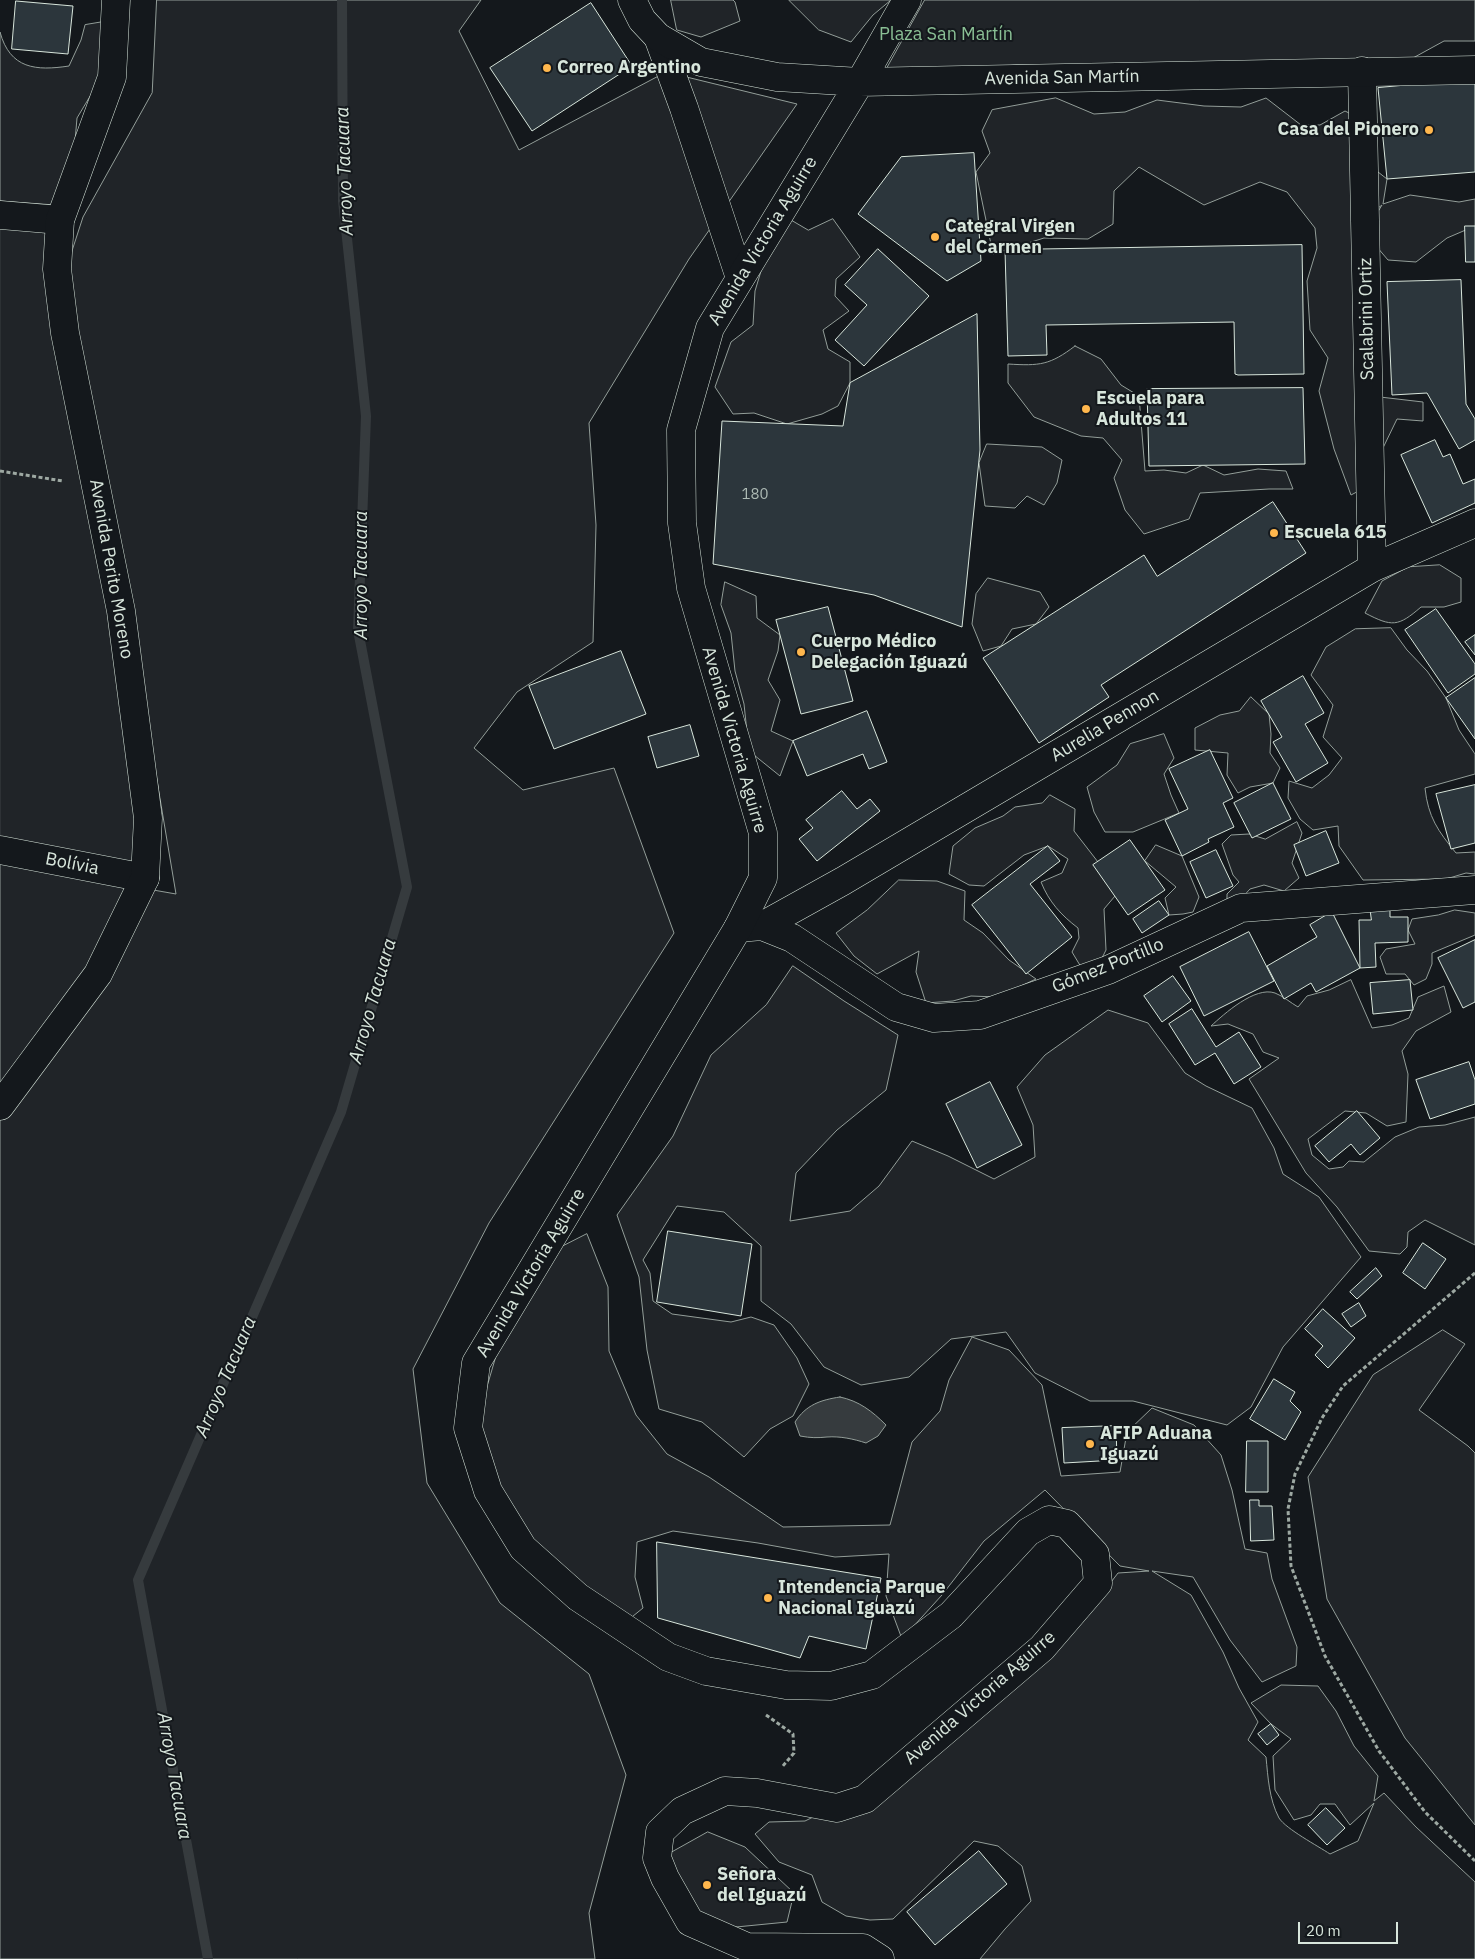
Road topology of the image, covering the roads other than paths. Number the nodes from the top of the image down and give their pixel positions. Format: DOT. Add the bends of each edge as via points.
graph roads {
  1 [pos="116,0"];
  2 [pos="632,0"];
  3 [pos="907,0"];
  4 [pos="658,37"];
  5 [pos="1475,70"];
  6 [pos="1362,71"];
  7 [pos="860,82"];
  8 [pos="0,215"];
  9 [pos="60,220"];
  10 [pos="740,278"];
  11 [pos="1475,523"];
  12 [pos="1372,568"];
  13 [pos="0,850"];
  14 [pos="144,878"];
  15 [pos="1475,890"];
  16 [pos="750,927"];
  17 [pos="0,1106"];
  18 [pos="880,1959"];
  1 -- 9 [label="main road, Avenida Perito Moreno" via="112,77"];
  2 -- 4 [label="main road, Avenida San Martín" via="642,20"];
  3 -- 7 [label="main road, Avenida Victoria Aguirre"];
  4 -- 7 [label="main road, Avenida San Martín" via="701,62 778,77"];
  4 -- 10 [label="main road, Avenida San Martín"];
  5 -- 6 [label="main road, Avenida San Martín"];
  6 -- 7 [label="main road, Avenida San Martín"];
  6 -- 12 [label="main road, Scalabrini Ortiz"];
  7 -- 10 [label="main road, Avenida Victoria Aguirre"];
  8 -- 9 [label="main road"];
  9 -- 14 [label="main road, Avenida Perito Moreno" via="57,269 63,315 121,611 148,818"];
  10 -- 16 [label="main road, Avenida Victoria Aguirre" via="710,328 681,430 682,523 691,588 763,833 764,878"];
  11 -- 12 [label="main road, Aurelia Pennon"];
  12 -- 16 [label="main road, Aurelia Pennon" via="843,881"];
  13 -- 14 [label="main road, Bolívia"];
  14 -- 17 [label="main road, Avenida Perito Moreno" via="98,974"];
  15 -- 16 [label="main road, Gómez Portillo" via="1241,908 1108,970 980,1015 934,1018 896,1007 792,938"];
  16 -- 18 [label="main road, Avenida Victoria Aguirre" via="476,1363 468,1428 488,1490 523,1548 578,1597 668,1657 706,1671 786,1685 831,1686 872,1674 951,1615 1028,1532 1049,1520 1067,1524 1095,1554 1098,1583 1042,1648 865,1799 838,1808 757,1793 725,1791 682,1811 660,1832 657,1858 690,1922 747,1946 863,1948"];
}
